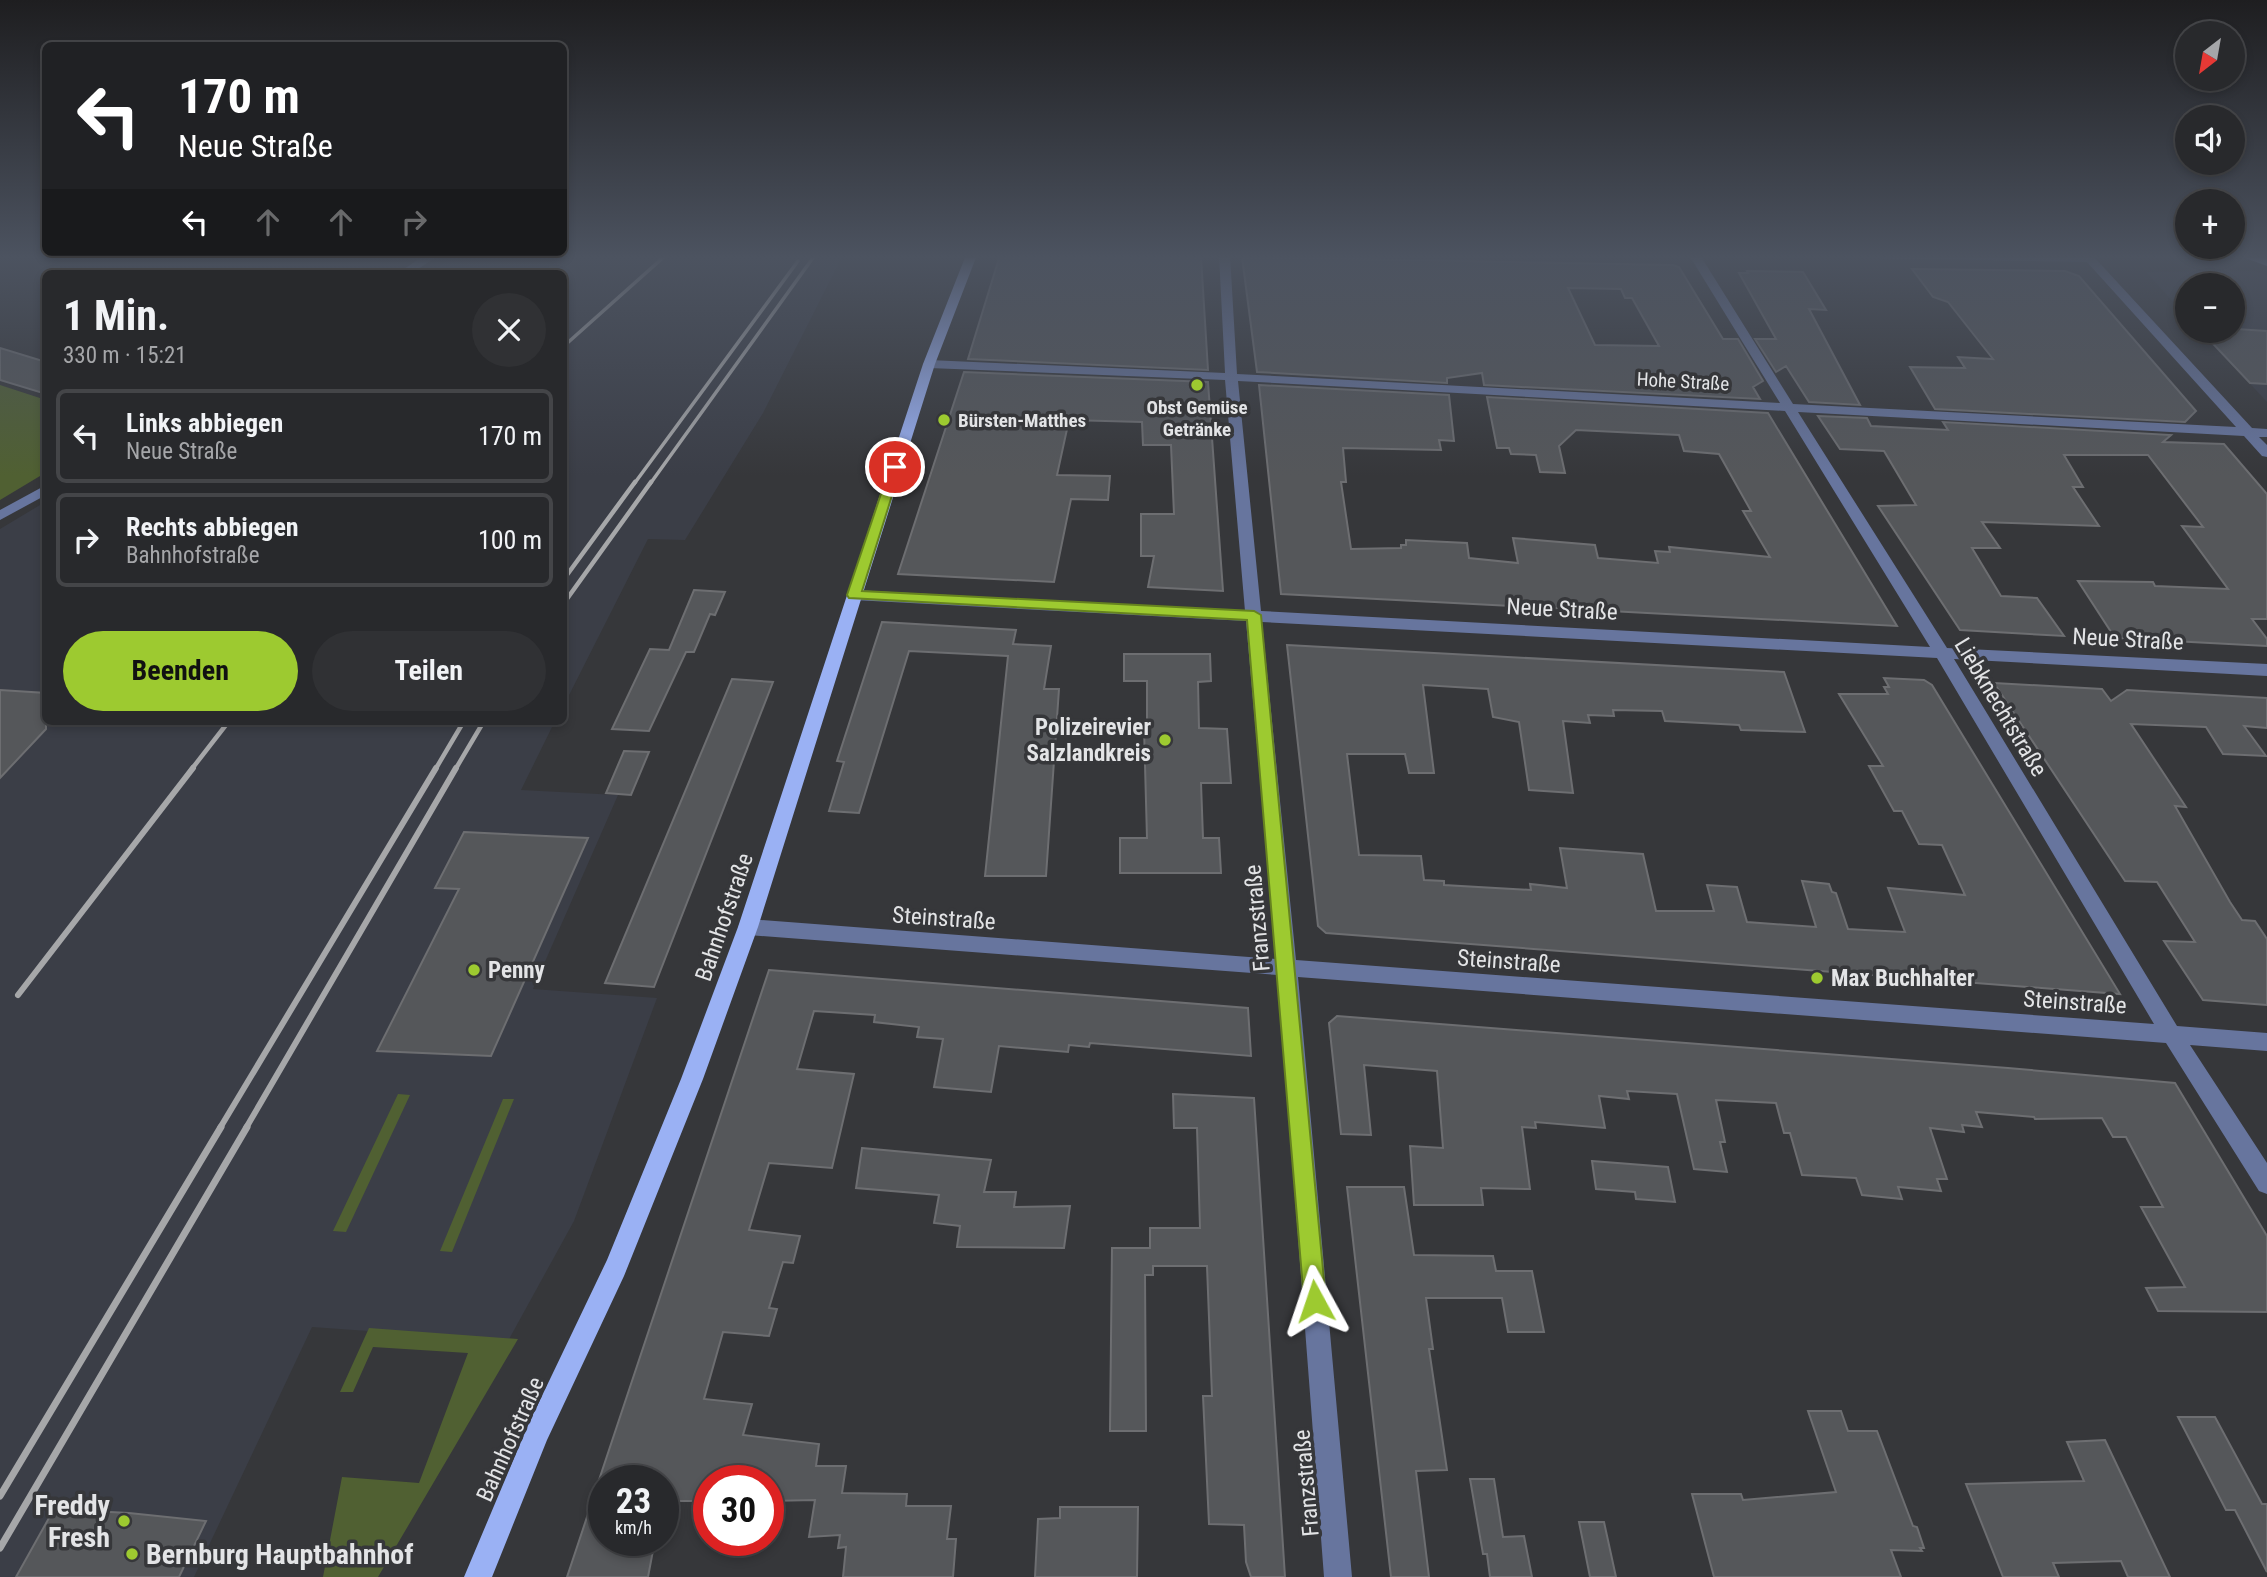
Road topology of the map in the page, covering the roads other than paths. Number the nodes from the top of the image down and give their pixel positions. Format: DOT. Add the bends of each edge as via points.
graph roads {
  1 [pos="943,329"];
  2 [pos="1228,329"];
  3 [pos="1739,329"];
  4 [pos="2153,329"];
  5 [pos="929,364"];
  6 [pos="1231,377"];
  7 [pos="1786,406"];
  8 [pos="2248,432"];
  9 [pos="2267,433"];
  10 [pos="2267,453"];
  11 [pos="42,491"];
  12 [pos="0,516"];
  13 [pos="854,595"];
  14 [pos="1254,615"];
  15 [pos="1941,651"];
  16 [pos="2267,670"];
  17 [pos="748,927"];
  18 [pos="1287,969"];
  19 [pos="2171,1034"];
  20 [pos="2267,1042"];
  21 [pos="2267,1183"];
  22 [pos="478,1577"];
  23 [pos="1338,1577"];
  1 -- 5 [label="main road, Bahnhofstraße"];
  2 -- 6 [label="street, Franzstraße"];
  3 -- 7 [label="street, Liebknechtstraße"];
  4 -- 8 [label="street"];
  5 -- 6 [label="street, Hohe Straße"];
  5 -- 13 [label="main road, Bahnhofstraße"];
  6 -- 7 [label="street, Hohe Straße"];
  6 -- 14 [label="street, Franzstraße"];
  7 -- 8 [label="street, Hohe Straße"];
  7 -- 15 [label="street, Liebknechtstraße"];
  8 -- 9 [label="street, Hohe Straße"];
  8 -- 10 [label="street"];
  11 -- 12 [label="street"];
  13 -- 14 [label="street, Neue Straße"];
  13 -- 17 [label="main road, Bahnhofstraße"];
  14 -- 15 [label="street, Neue Straße"];
  14 -- 18 [label="street, Franzstraße"];
  15 -- 16 [label="street, Neue Straße"];
  15 -- 19 [label="street, Liebknechtstraße"];
  17 -- 18 [label="street, Steinstraße"];
  17 -- 22 [label="main road, Bahnhofstraße" via="616,1268 538,1432"];
  18 -- 19 [label="street, Steinstraße"];
  18 -- 23 [label="street, Franzstraße"];
  19 -- 20 [label="street, Steinstraße"];
  19 -- 21 [label="street, Liebknechtstraße"];
}
